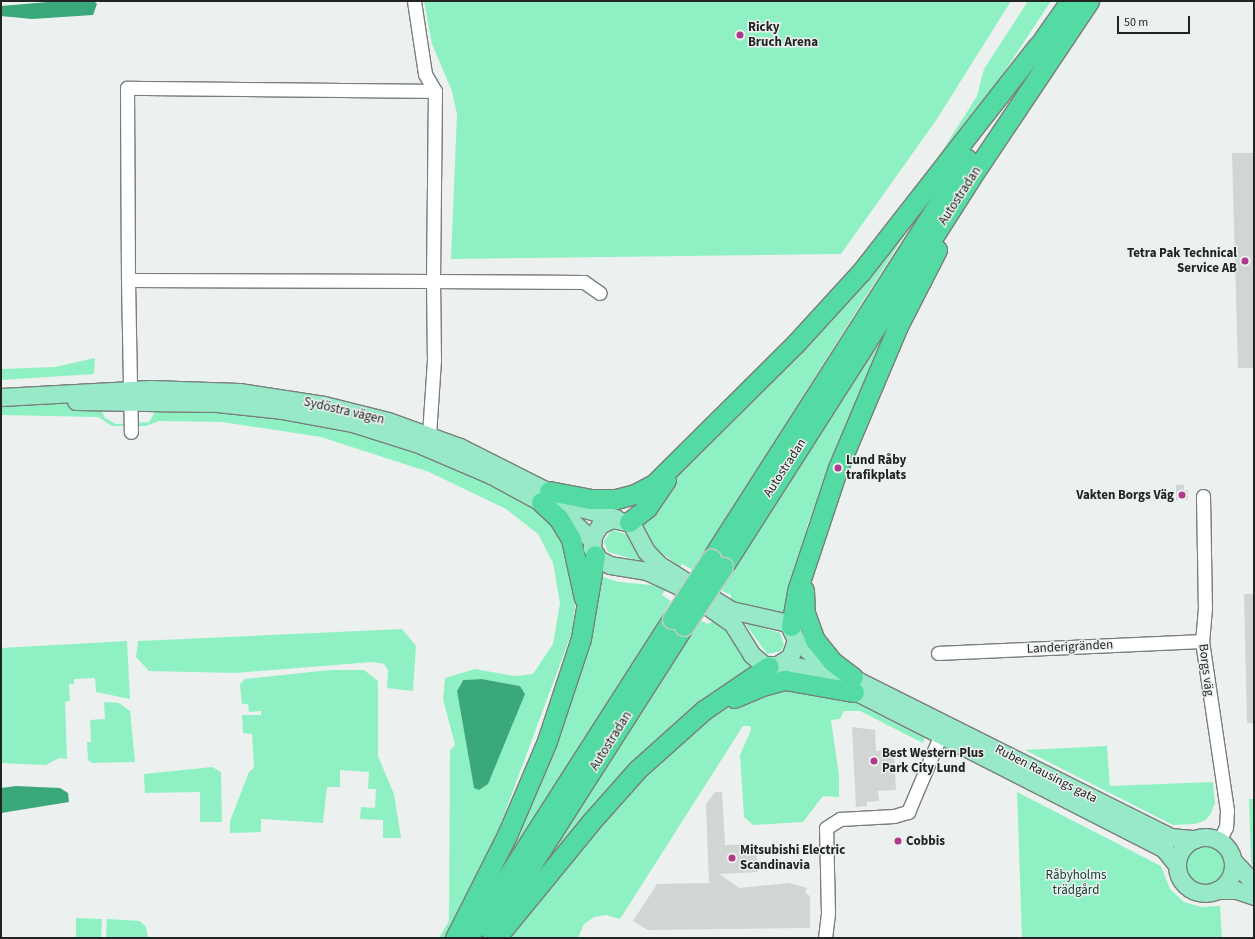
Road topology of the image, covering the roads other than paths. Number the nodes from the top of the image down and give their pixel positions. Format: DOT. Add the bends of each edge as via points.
graph roads {
  1 [pos="414,1"];
  2 [pos="1070,1"];
  3 [pos="1089,1"];
  4 [pos="1037,47"];
  5 [pos="435,91"];
  6 [pos="970,179"];
  7 [pos="128,280"];
  8 [pos="433,281"];
  9 [pos="600,293"];
  10 [pos="130,396"];
  11 [pos="1,397"];
  12 [pos="131,432"];
  13 [pos="429,435"];
  14 [pos="682,458"];
  15 [pos="545,496"];
  16 [pos="1203,496"];
  17 [pos="623,520"];
  18 [pos="594,547"];
  19 [pos="717,563"];
  20 [pos="804,568"];
  21 [pos="586,617"];
  22 [pos="678,623"];
  23 [pos="793,633"];
  24 [pos="1202,641"];
  25 [pos="938,653"];
  26 [pos="775,665"];
  27 [pos="854,684"];
  28 [pos="688,724"];
  29 [pos="943,729"];
  30 [pos="1195,839"];
  31 [pos="1219,841"];
  32 [pos="1232,861"];
  33 [pos="1177,865"];
  34 [pos="1254,884"];
  35 [pos="1217,890"];
  36 [pos="1254,896"];
  37 [pos="455,938"];
  38 [pos="468,938"];
  39 [pos="485,938"];
  40 [pos="496,938"];
  41 [pos="825,938"];
  1 -- 5 [label="street" via="425,74"];
  2 -- 4 [label="highway, Autostradan"];
  3 -- 6 [label="highway, Autostradan"];
  4 -- 14 [label="highway" via="861,272"];
  4 -- 19 [label="highway, Autostradan"];
  5 -- 7 [label="street" via="127,88"];
  5 -- 8 [label="street"];
  6 -- 19 [label="highway, Autostradan"];
  6 -- 20 [label="highway" via="866,399 838,468"];
  7 -- 8 [label="street"];
  7 -- 10 [label="street"];
  8 -- 9 [label="street" via="584,282"];
  8 -- 13 [label="street" via="434,360"];
  10 -- 11 [label="main road, Sydöstra vägen" via="103,389 52,396"];
  10 -- 12 [label="street"];
  10 -- 13 [label="main road, Sydöstra vägen" via="239,392 355,412"];
  10 -- 15 [label="main road, Sydöstra vägen" via="250,406 352,423 456,458"];
  13 -- 15 [label="main road, Sydöstra vägen"];
  14 -- 15 [label="highway" via="654,484 626,497 591,499"];
  14 -- 17 [label="highway" via="647,508"];
  15 -- 17 [label="main road, Sydöstra vägen"];
  15 -- 18 [label="main road, Sydöstra vägen" via="574,521"];
  15 -- 21 [label="highway" via="571,539 579,565"];
  16 -- 24 [label="street, Borgs väg" via="1206,608"];
  17 -- 18 [label="main road" via="600,525"];
  17 -- 23 [label="main road" via="646,551 663,567 736,613 779,619"];
  18 -- 21 [label="highway"];
  18 -- 26 [label="main road, Sydöstra vägen" via="605,563 647,571 678,586 733,624 756,659"];
  19 -- 22 [label="highway, Autostradan, bridge"];
  20 -- 23 [label="highway"];
  20 -- 27 [label="highway" via="804,602 810,630 826,654"];
  21 -- 37 [label="highway" via="547,741 507,835"];
  22 -- 38 [label="highway, Autostradan"];
  22 -- 39 [label="highway, Autostradan"];
  23 -- 26 [label="main road" via="792,654"];
  23 -- 27 [label="main road, Ruben Rausings gata" via="816,660"];
  24 -- 25 [label="street, Landerigränden"];
  24 -- 31 [label="street, Borgs väg" via="1227,810 1226,826"];
  26 -- 27 [label="main road, Ruben Rausings gata" via="812,670"];
  26 -- 28 [label="highway" via="737,685"];
  27 -- 28 [label="highway" via="799,680 774,682 736,697"];
  27 -- 29 [label="main road, Ruben Rausings gata"];
  28 -- 40 [label="highway" via="620,788"];
  29 -- 30 [label="main road, Ruben Rausings gata" via="1170,837"];
  29 -- 33 [label="main road, Ruben Rausings gata" via="1164,850"];
  29 -- 41 [label="street" via="908,812 894,816 840,819 826,828 828,913"];
  30 -- 31 [label="main road, Ruben Rausings gata"];
  30 -- 33 [label="main road" via="1182,849"];
  31 -- 32 [label="main road" via="1228,850"];
  32 -- 34 [label="main road"];
  32 -- 35 [label="main road" via="1228,881"];
  33 -- 35 [label="main road, Ruben Rausings gata" via="1181,878 1190,889 1203,893"];
  35 -- 36 [label="main road, Ruben Rausings gata" via="1236,890"];
}
